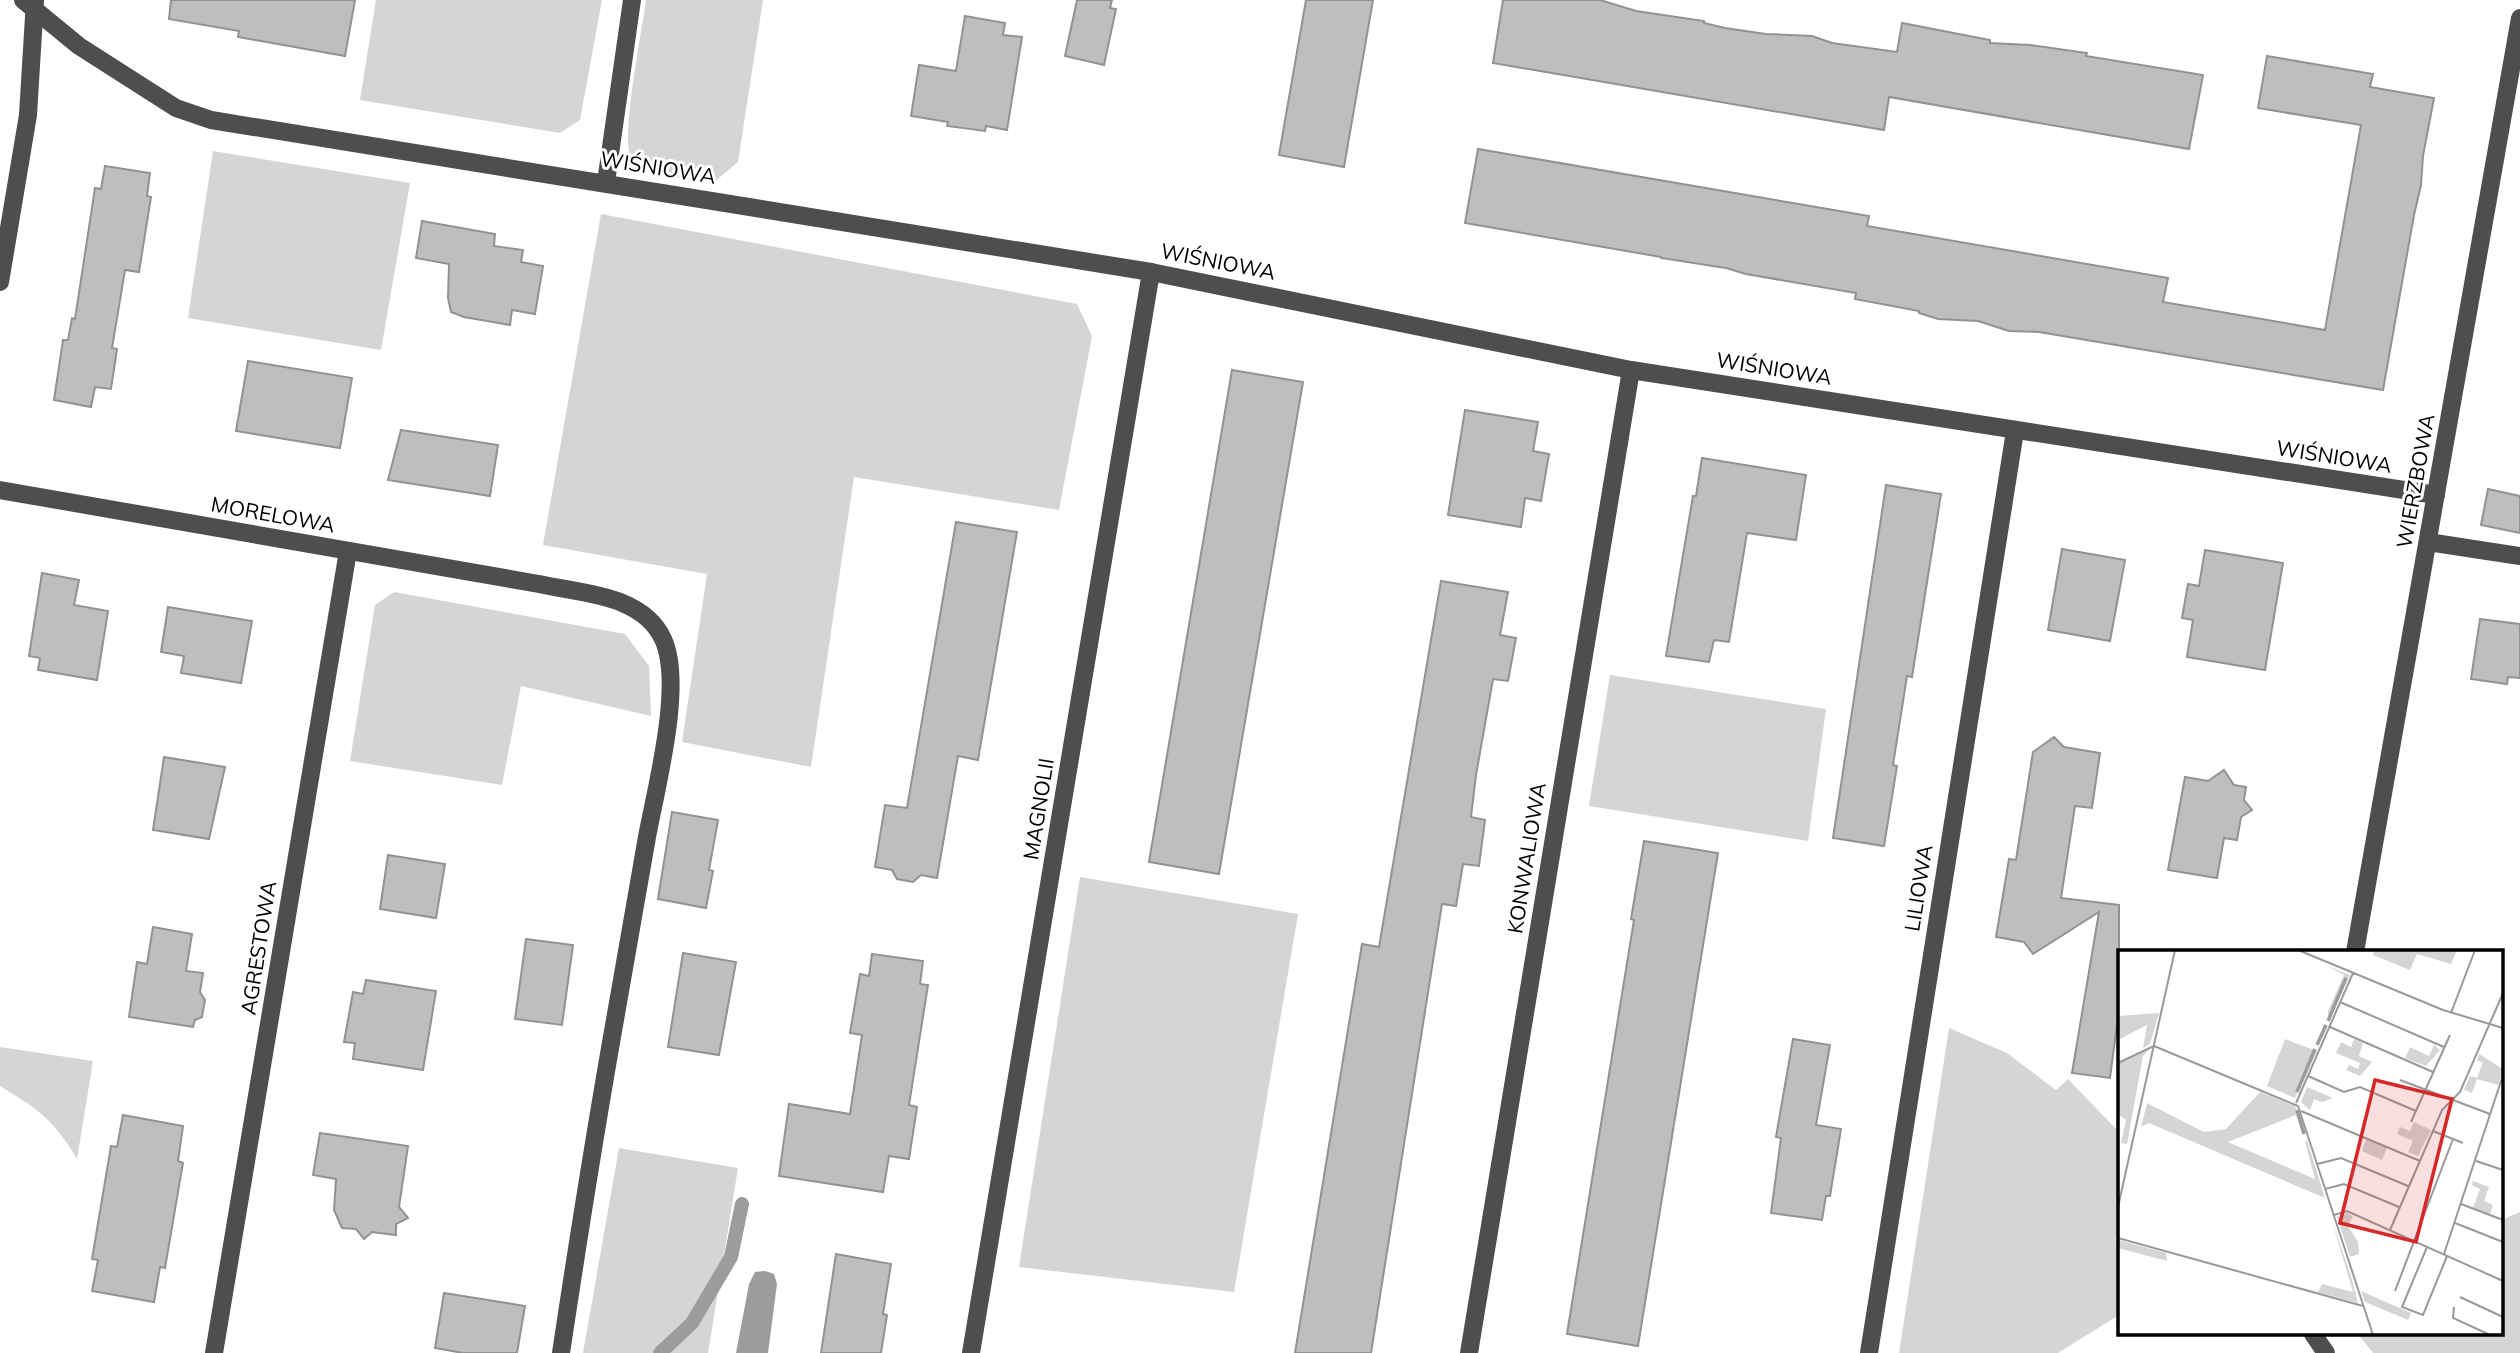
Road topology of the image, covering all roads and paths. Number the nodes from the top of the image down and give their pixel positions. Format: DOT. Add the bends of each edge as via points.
graph roads {
  1 [pos="632,0"];
  2 [pos="31,3"];
  3 [pos="2520,18"];
  4 [pos="606,182"];
  5 [pos="1151,272"];
  6 [pos="0,282"];
  7 [pos="1630,370"];
  8 [pos="2015,431"];
  9 [pos="0,490"];
  10 [pos="2436,495"];
  11 [pos="2428,542"];
  12 [pos="348,551"];
  13 [pos="2520,556"];
  14 [pos="2356,950"];
  15 [pos="2314,1336"];
  16 [pos="214,1353"];
  17 [pos="561,1353"];
  18 [pos="971,1353"];
  19 [pos="1469,1353"];
  20 [pos="1869,1353"];
  21 [pos="2326,1353"];
  1 -- 4 [label="street"];
  2 -- 4 [label="street, WIŚNIOWA" via="79,46 194,116"];
  2 -- 6 [label="street" via="28,115"];
  3 -- 10 [label="street, WIERZBOWA"];
  4 -- 5 [label="street, WIŚNIOWA"];
  5 -- 7 [label="street, WIŚNIOWA"];
  5 -- 18 [label="street, MAGNOLII"];
  7 -- 8 [label="street, WIŚNIOWA"];
  7 -- 19 [label="street, KONWALIOWA"];
  8 -- 10 [label="street, WIŚNIOWA"];
  8 -- 20 [label="street, LILIOWA"];
  9 -- 12 [label="street, MORELOWA"];
  10 -- 11 [label="street, WIERZBOWA"];
  11 -- 13 [label="street"];
  11 -- 14 [label="street, WIERZBOWA"];
  12 -- 16 [label="street, AGRESTOWA"];
  12 -- 17 [label="street, MORELOWA" via="539,584 633,606 651,619 662,636 670,667 666,735"];
  15 -- 21 [label="street"];
}
